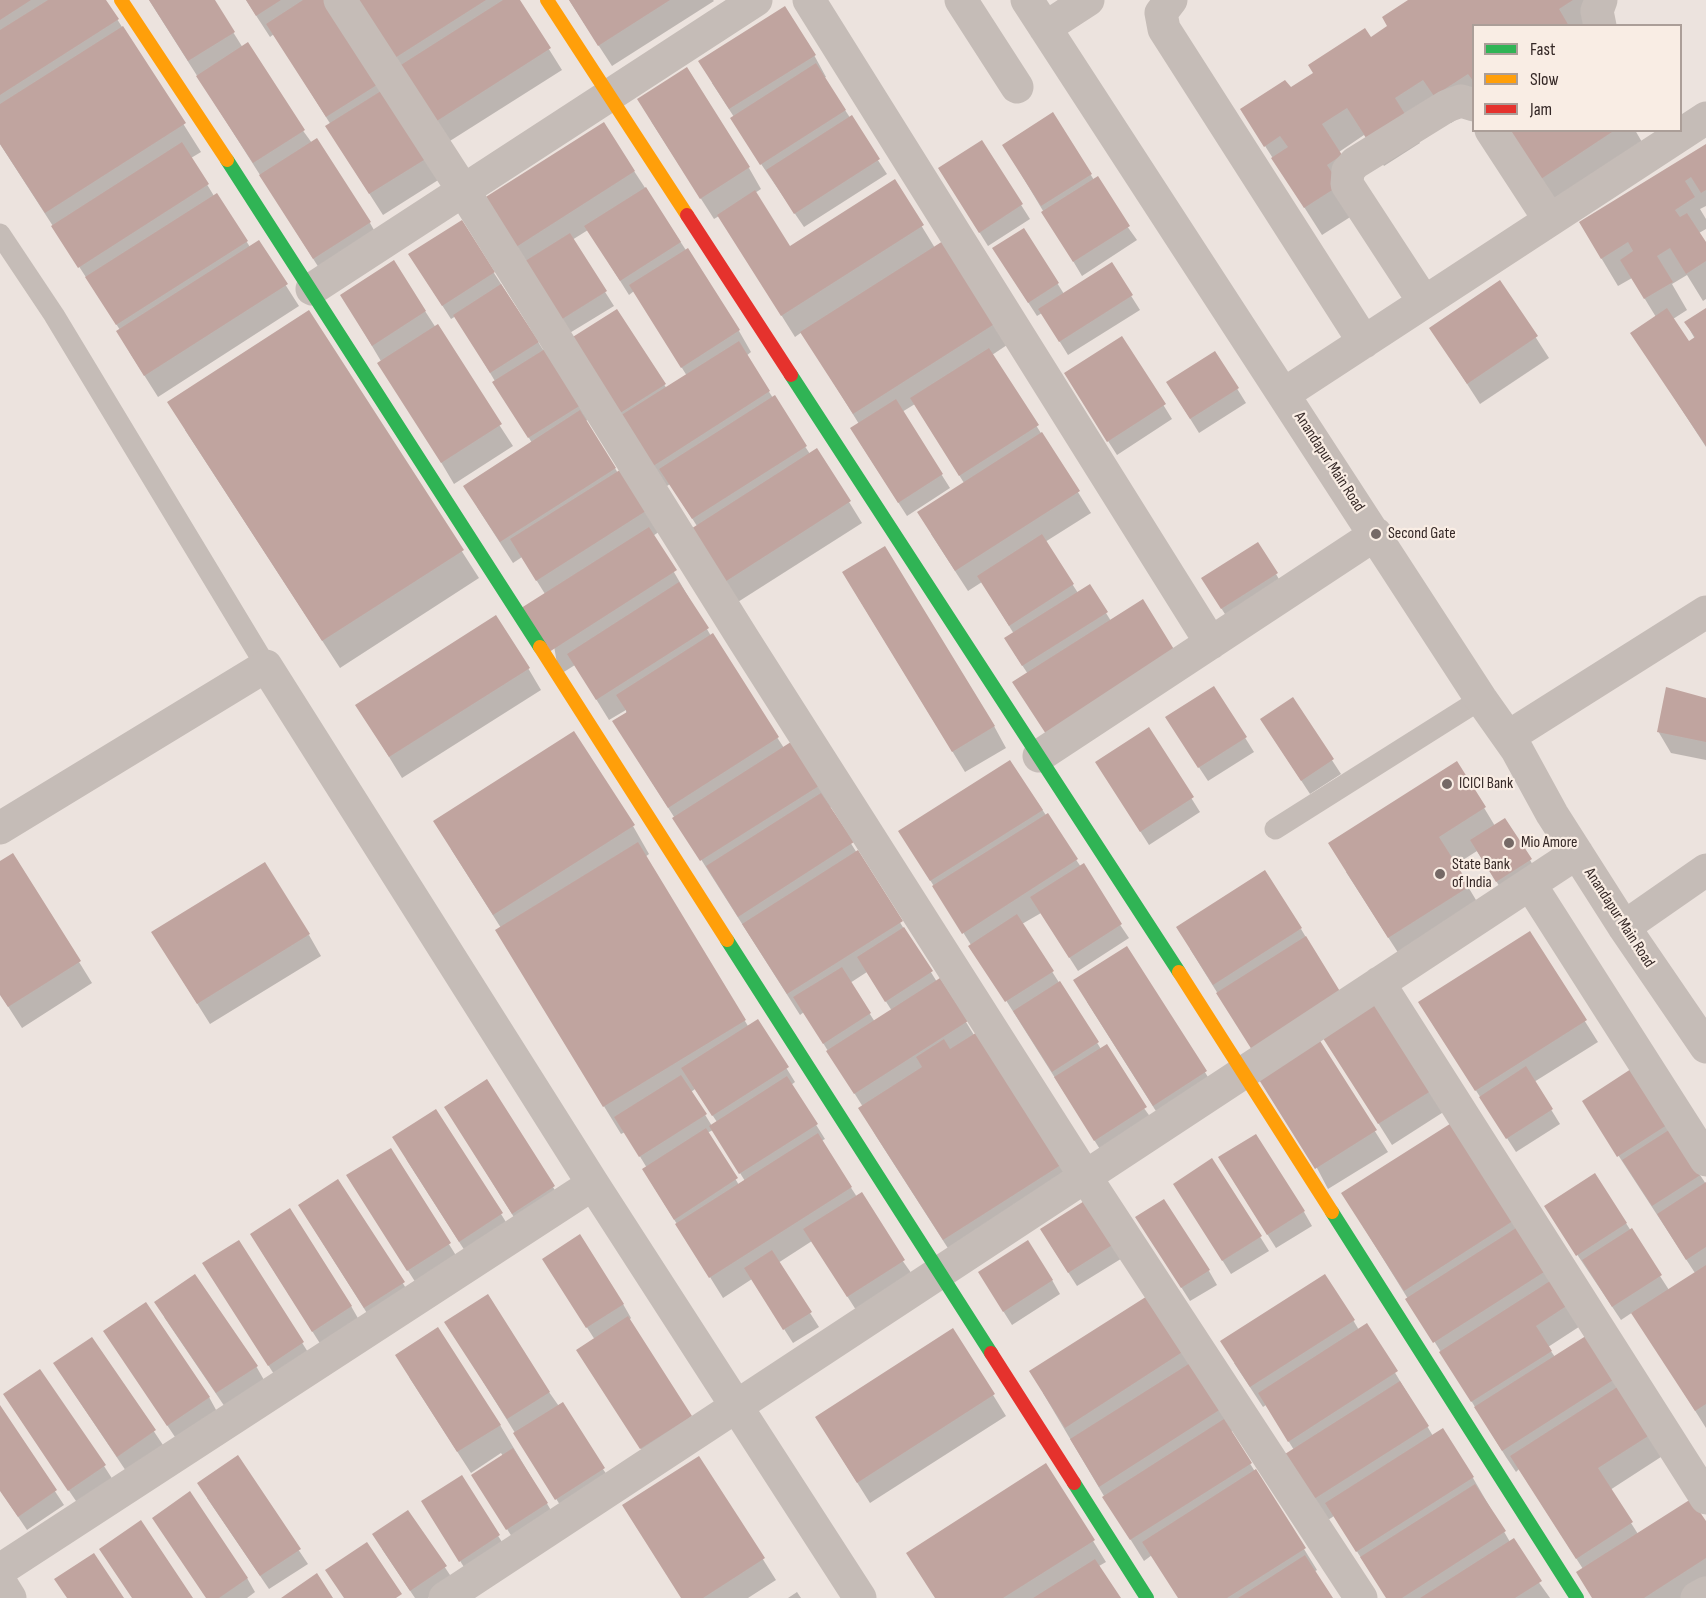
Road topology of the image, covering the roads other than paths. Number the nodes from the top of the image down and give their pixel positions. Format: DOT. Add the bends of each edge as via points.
graph roads {
  1 [pos="121,0"];
  2 [pos="340,0"];
  3 [pos="547,0"];
  4 [pos="809,0"];
  5 [pos="961,0"];
  6 [pos="1027,0"];
  7 [pos="1088,0"];
  8 [pos="1171,0"];
  9 [pos="1601,0"];
  10 [pos="750,2"];
  11 [pos="1600,24"];
  12 [pos="1045,28"];
  13 [pos="1017,87"];
  14 [pos="609,95"];
  15 [pos="1472,105"];
  16 [pos="1706,118"];
  17 [pos="1682,129"];
  18 [pos="1492,132"];
  19 [pos="1672,134"];
  20 [pos="464,190"];
  21 [pos="1549,219"];
  22 [pos="0,234"];
  23 [pos="312,288"];
  24 [pos="1424,302"];
  25 [pos="1364,342"];
  26 [pos="1284,394"];
  27 [pos="1376,534"];
  28 [pos="1706,612"];
  29 [pos="1211,643"];
  30 [pos="266,666"];
  31 [pos="1481,699"];
  32 [pos="1508,737"];
  33 [pos="1039,756"];
  34 [pos="0,828"];
  35 [pos="1275,829"];
  36 [pos="1577,853"];
  37 [pos="1706,870"];
  38 [pos="1530,884"];
  39 [pos="1624,927"];
  40 [pos="1379,983"];
  41 [pos="1706,1047"];
  42 [pos="1244,1071"];
  43 [pos="1706,1160"];
  44 [pos="1085,1176"];
  45 [pos="593,1185"];
  46 [pos="941,1271"];
  47 [pos="735,1406"];
  48 [pos="1706,1498"];
  49 [pos="2,1584"];
  50 [pos="1706,1593"];
  51 [pos="445,1598"];
  52 [pos="860,1598"];
  53 [pos="1147,1598"];
  54 [pos="1361,1598"];
  55 [pos="1577,1598"];
  56 [pos="1697,1598"];
  1 -- 23 [label="street"];
  2 -- 20 [label="street"];
  3 -- 14 [label="street"];
  4 -- 29 [label="street"];
  5 -- 13 [label="street"];
  6 -- 12 [label="street, Anandapur Main Road"];
  7 -- 12 [label="street"];
  8 -- 25 [label="street" via="1161,13 1164,29"];
  9 -- 11 [label="street" via="1597,11"];
  10 -- 14 [label="street"];
  12 -- 26 [label="street, Anandapur Main Road"];
  14 -- 20 [label="street"];
  14 -- 33 [label="street"];
  15 -- 24 [label="street" via="1461,101 1447,106 1348,171 1347,184"];
  16 -- 17 [label="street"];
  18 -- 21 [label="street"];
  19 -- 21 [label="street"];
  20 -- 23 [label="street"];
  20 -- 44 [label="street"];
  21 -- 24 [label="street"];
  22 -- 30 [label="lane" via="60,325"];
  23 -- 46 [label="street"];
  24 -- 25 [label="street"];
  25 -- 26 [label="street"];
  26 -- 27 [label="street, Anandapur Main Road"];
  27 -- 29 [label="street"];
  27 -- 31 [label="street, Anandapur Main Road"];
  28 -- 32 [label="street"];
  29 -- 33 [label="street"];
  30 -- 34 [label="street"];
  30 -- 45 [label="street"];
  31 -- 32 [label="street, Anandapur Main Road"];
  31 -- 35 [label="lane"];
  32 -- 36 [label="street, Anandapur Main Road"];
  33 -- 42 [label="street"];
  36 -- 38 [label="street"];
  36 -- 39 [label="street, Anandapur Main Road"];
  37 -- 39 [label="street"];
  38 -- 40 [label="street"];
  38 -- 43 [label="street"];
  39 -- 41 [label="street, Anandapur Main Road"];
  40 -- 42 [label="street"];
  40 -- 48 [label="street"];
  42 -- 44 [label="street"];
  42 -- 55 [label="street"];
  44 -- 46 [label="street"];
  44 -- 54 [label="street"];
  45 -- 47 [label="street"];
  45 -- 49 [label="street"];
  46 -- 47 [label="street"];
  46 -- 53 [label="street"];
  47 -- 51 [label="street"];
  47 -- 52 [label="street"];
  50 -- 56 [label="street"];
}
